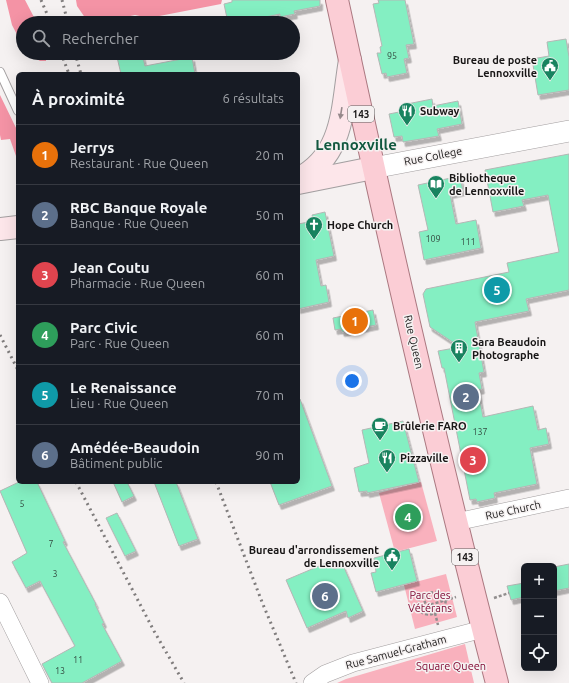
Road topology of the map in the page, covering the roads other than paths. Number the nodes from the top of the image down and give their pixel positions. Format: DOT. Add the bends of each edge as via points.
graph roads {
  1 [pos="337,0"];
  2 [pos="350,60"];
  3 [pos="0,72"];
  4 [pos="16,107"];
  5 [pos="569,132"];
  6 [pos="373,168"];
  7 [pos="300,177"];
  8 [pos="300,183"];
  9 [pos="16,227"];
  10 [pos="0,229"];
  11 [pos="569,498"];
  12 [pos="456,522"];
  13 [pos="0,602"];
  14 [pos="483,629"];
  15 [pos="40,683"];
  16 [pos="312,683"];
  17 [pos="497,683"];
  1 -- 2 [label="main road, Rue Queen / 143"];
  2 -- 6 [label="main road, Rue Queen / 143"];
  2 -- 7 [label="main road, one-way" via="338,131 333,145 323,160"];
  3 -- 4 [label="lane"];
  5 -- 6 [label="street, Rue College"];
  6 -- 8 [label="main road, Rue College"];
  6 -- 12 [label="main road, Rue Queen / 143"];
  9 -- 10 [label="main road"];
  11 -- 12 [label="street, Rue Church"];
  12 -- 14 [label="main road, Rue Queen / 143"];
  13 -- 15 [label="street"];
  14 -- 16 [label="street, Rue Samuel-Gratham" via="353,663 325,674"];
  14 -- 17 [label="main road, Rue Queen / 143"];
}
